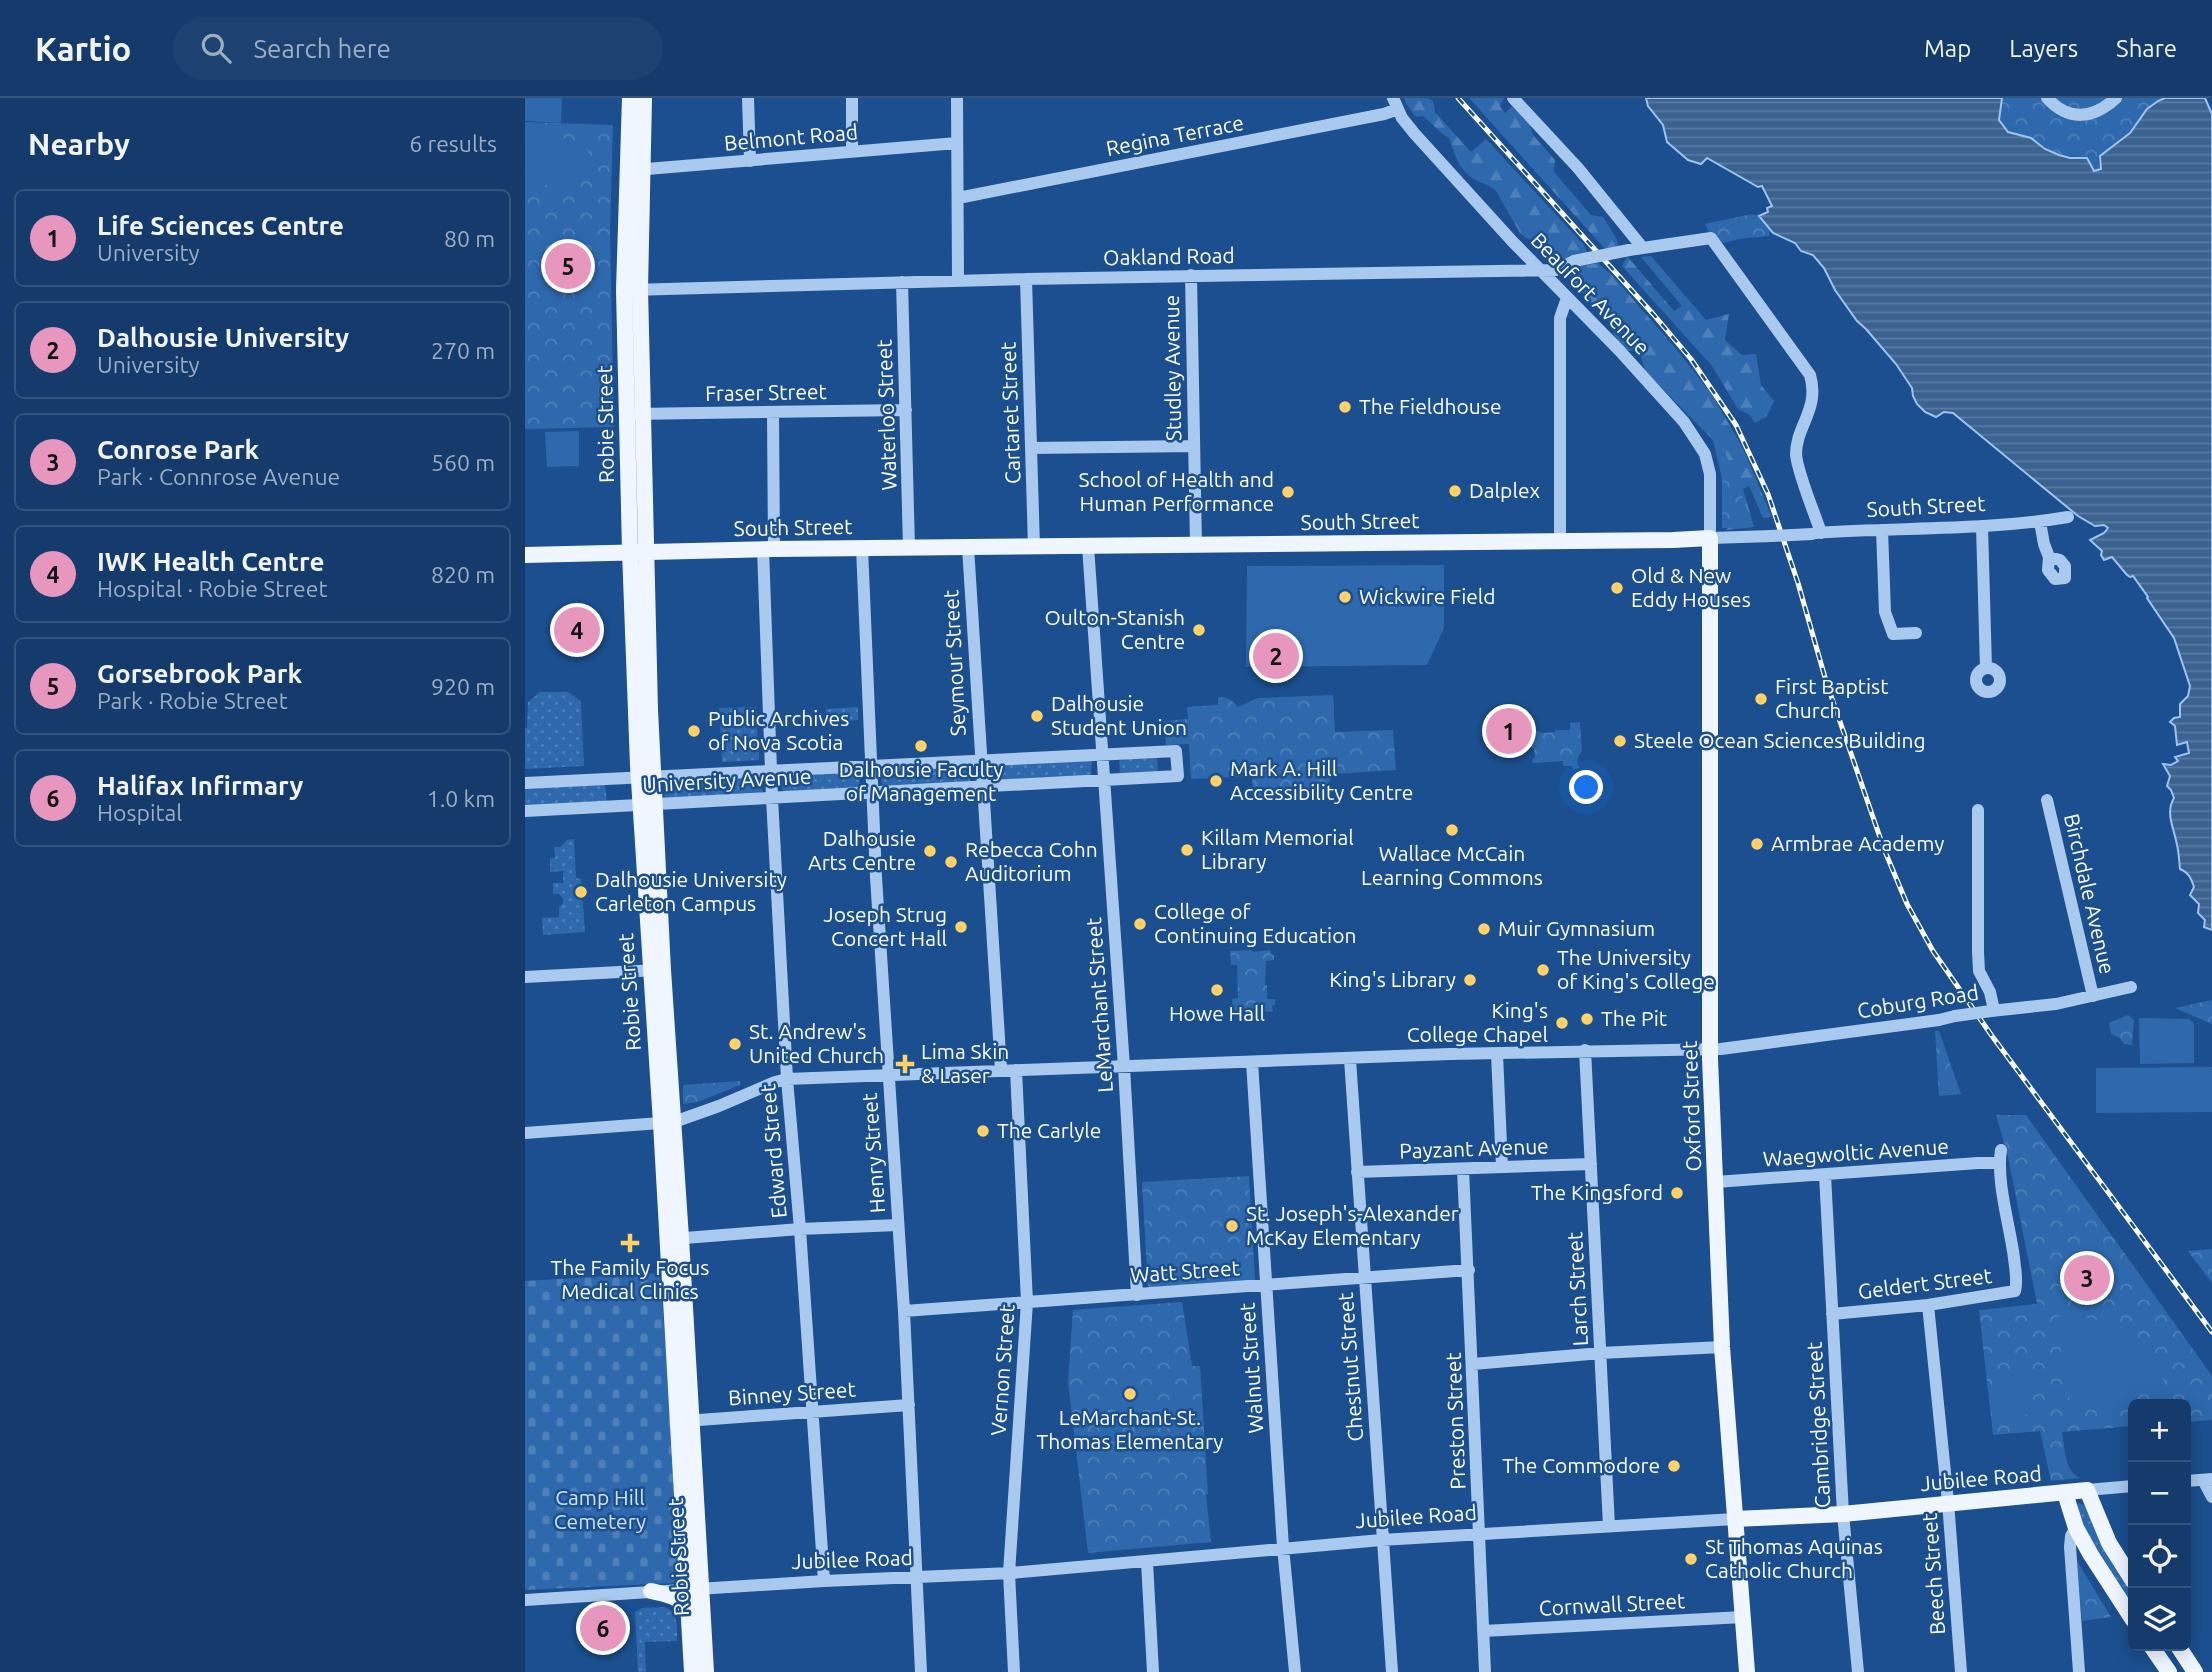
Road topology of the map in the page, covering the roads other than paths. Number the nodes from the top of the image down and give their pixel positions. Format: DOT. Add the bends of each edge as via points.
graph roads {
  1 [pos="630,98"];
  2 [pos="644,98"];
  3 [pos="748,98"];
  4 [pos="852,98"];
  5 [pos="957,98"];
  6 [pos="1513,98"];
  7 [pos="2047,98"];
  8 [pos="2116,98"];
  9 [pos="1395,104"];
  10 [pos="957,143"];
  11 [pos="852,151"];
  12 [pos="750,161"];
  13 [pos="635,170"];
  14 [pos="958,198"];
  15 [pos="1635,248"];
  16 [pos="1539,269"];
  17 [pos="1191,275"];
  18 [pos="1026,279"];
  19 [pos="958,280"];
  20 [pos="902,282"];
  21 [pos="632,290"];
  22 [pos="1567,298"];
  23 [pos="906,410"];
  24 [pos="773,412"];
  25 [pos="635,414"];
  26 [pos="1194,446"];
  27 [pos="1031,448"];
  28 [pos="2068,517"];
  29 [pos="2040,522"];
  30 [pos="1982,526"];
  31 [pos="1882,530"];
  32 [pos="1816,533"];
  33 [pos="1710,538"];
  34 [pos="1673,540"];
  35 [pos="1560,541"];
  36 [pos="1196,545"];
  37 [pos="1088,546"];
  38 [pos="968,547"];
  39 [pos="1034,547"];
  40 [pos="862,548"];
  41 [pos="909,548"];
  42 [pos="769,549"];
  43 [pos="638,551"];
  44 [pos="525,555"];
  45 [pos="2049,557"];
  46 [pos="1710,575"];
  47 [pos="1916,633"];
  48 [pos="1986,668"];
  49 [pos="1103,755"];
  50 [pos="980,761"];
  51 [pos="871,766"];
  52 [pos="771,771"];
  53 [pos="646,777"];
  54 [pos="1105,781"];
  55 [pos="525,783"];
  56 [pos="982,788"];
  57 [pos="872,793"];
  58 [pos="772,798"];
  59 [pos="2047,800"];
  60 [pos="647,804"];
  61 [pos="1978,810"];
  62 [pos="525,811"];
  63 [pos="657,970"];
  64 [pos="525,977"];
  65 [pos="2130,987"];
  66 [pos="2093,996"];
  67 [pos="1993,1010"];
  68 [pos="1711,1049"];
  69 [pos="1585,1050"];
  70 [pos="1497,1054"];
  71 [pos="1350,1059"];
  72 [pos="1252,1062"];
  73 [pos="1124,1067"];
  74 [pos="1001,1070"];
  75 [pos="1016,1070"];
  76 [pos="888,1075"];
  77 [pos="787,1079"];
  78 [pos="667,1123"];
  79 [pos="525,1133"];
  80 [pos="1591,1164"];
  81 [pos="1502,1167"];
  82 [pos="1463,1169"];
  83 [pos="1357,1172"];
  84 [pos="1825,1175"];
  85 [pos="1716,1182"];
  86 [pos="898,1225"];
  87 [pos="800,1229"];
  88 [pos="674,1239"];
  89 [pos="1469,1270"];
  90 [pos="1364,1278"];
  91 [pos="2017,1283"];
  92 [pos="1267,1285"];
  93 [pos="1137,1294"];
  94 [pos="1027,1302"];
  95 [pos="1928,1305"];
  96 [pos="904,1311"];
  97 [pos="1832,1314"];
  98 [pos="1722,1347"];
  99 [pos="1601,1353"];
  100 [pos="1472,1364"];
  101 [pos="909,1405"];
  102 [pos="812,1412"];
  103 [pos="685,1421"];
  104 [pos="2208,1479"];
  105 [pos="2128,1486"];
  106 [pos="2087,1490"];
  107 [pos="2065,1493"];
  108 [pos="2212,1497"];
  109 [pos="1948,1502"];
  110 [pos="1843,1514"];
  111 [pos="1735,1519"];
  112 [pos="1609,1526"];
  113 [pos="2076,1528"];
  114 [pos="1480,1533"];
  115 [pos="1381,1540"];
  116 [pos="1283,1547"];
  117 [pos="1147,1562"];
  118 [pos="1009,1573"];
  119 [pos="2128,1573"];
  120 [pos="916,1578"];
  121 [pos="824,1581"];
  122 [pos="695,1589"];
  123 [pos="651,1591"];
  124 [pos="525,1600"];
  125 [pos="2128,1612"];
  126 [pos="1743,1617"];
  127 [pos="688,1618"];
  128 [pos="1483,1631"];
  129 [pos="2154,1651"];
  130 [pos="2181,1651"];
  131 [pos="692,1672"];
  132 [pos="706,1672"];
  133 [pos="921,1672"];
  134 [pos="1014,1672"];
  135 [pos="1153,1672"];
  136 [pos="1295,1672"];
  137 [pos="1392,1672"];
  138 [pos="1485,1672"];
  139 [pos="1748,1672"];
  140 [pos="1858,1672"];
  141 [pos="1961,1672"];
  142 [pos="2079,1672"];
  143 [pos="2169,1672"];
  144 [pos="2195,1672"];
  1 -- 13 [label="main road, Robie Street"];
  2 -- 13 [label="main road, Robie Street"];
  3 -- 12 [label="street"];
  4 -- 11 [label="street"];
  5 -- 10 [label="street"];
  6 -- 15 [label="street" via="1578,168"];
  7 -- 8 [label="street" via="2055,107 2080,116 2105,108"];
  9 -- 14 [label="street, Regina Terrace" via="1384,114"];
  9 -- 16 [label="street, Beaufort Avenue" via="1414,133"];
  10 -- 11 [label="street, Belmont Road"];
  10 -- 14 [label="street"];
  11 -- 12 [label="street, Belmont Road"];
  12 -- 13 [label="street, Belmont Road"];
  13 -- 21 [label="main road, Robie Street"];
  14 -- 19 [label="street"];
  15 -- 16 [label="street, Oakland Road, bridge" via="1574,261 1556,270"];
  15 -- 32 [label="street, Oakland Road" via="1711,238 1810,375 1812,402 1796,453"];
  16 -- 17 [label="street, Oakland Road"];
  16 -- 22 [label="street, Beaufort Avenue"];
  17 -- 18 [label="street, Oakland Road"];
  17 -- 26 [label="street, Studley Avenue"];
  18 -- 19 [label="street, Oakland Road"];
  18 -- 27 [label="street, Cartaret Street"];
  19 -- 20 [label="street, Oakland Road"];
  20 -- 21 [label="street, Oakland Road"];
  20 -- 23 [label="street, Waterloo Street"];
  21 -- 25 [label="main road, Robie Street"];
  22 -- 33 [label="street, Beaufort Avenue" via="1698,441 1710,474"];
  22 -- 35 [label="street" via="1560,318"];
  23 -- 24 [label="street, Fraser Street"];
  23 -- 41 [label="street, Waterloo Street"];
  24 -- 25 [label="street, Fraser Street"];
  24 -- 42 [label="street, Edward Street"];
  25 -- 43 [label="main road, Robie Street"];
  26 -- 27 [label="street"];
  26 -- 36 [label="street, Studley Avenue"];
  27 -- 39 [label="street, Cartaret Street"];
  28 -- 29 [label="street, South Street"];
  29 -- 30 [label="street, South Street"];
  29 -- 45 [label="street"];
  30 -- 31 [label="street, South Street"];
  30 -- 48 [label="street"];
  31 -- 32 [label="street, South Street"];
  31 -- 47 [label="street" via="1885,612 1893,634"];
  32 -- 33 [label="street, South Street, bridge"];
  33 -- 34 [label="main road, South Street"];
  33 -- 46 [label="main road, Oxford Street"];
  34 -- 35 [label="main road, South Street"];
  34 -- 46 [label="main road" via="1700,557"];
  35 -- 36 [label="main road, South Street"];
  36 -- 37 [label="main road, South Street"];
  37 -- 39 [label="main road, South Street"];
  37 -- 49 [label="street, LeMarchant Street"];
  38 -- 39 [label="main road, South Street"];
  38 -- 41 [label="main road, South Street"];
  38 -- 50 [label="street, Seymour Street"];
  40 -- 41 [label="main road, South Street"];
  40 -- 42 [label="main road, South Street"];
  40 -- 51 [label="street, Henry Street"];
  42 -- 43 [label="main road, South Street"];
  42 -- 52 [label="street, Edward Street"];
  43 -- 44 [label="main road, South Street"];
  43 -- 53 [label="main road, Robie Street"];
  46 -- 68 [label="main road, Oxford Street"];
  49 -- 50 [label="street, University Avenue"];
  49 -- 54 [label="street, LeMarchant Street"];
  49 -- 54 [label="street, University Avenue" via="1176,751 1178,776"];
  50 -- 51 [label="street, University Avenue"];
  50 -- 56 [label="street, Seymour Street"];
  51 -- 52 [label="street, University Avenue"];
  51 -- 57 [label="street, Henry Street"];
  52 -- 53 [label="street, University Avenue"];
  52 -- 58 [label="street, Edward Street"];
  53 -- 55 [label="street, University Avenue"];
  53 -- 60 [label="main road, Robie Street"];
  54 -- 56 [label="street, University Avenue"];
  54 -- 73 [label="street, LeMarchant Street"];
  56 -- 57 [label="street, University Avenue"];
  56 -- 74 [label="street, Seymour Street"];
  57 -- 58 [label="street, University Avenue"];
  57 -- 76 [label="street, Henry Street"];
  58 -- 60 [label="street, University Avenue"];
  58 -- 77 [label="street, Edward Street"];
  59 -- 66 [label="street, Birchdale Avenue"];
  60 -- 62 [label="street, University Avenue"];
  60 -- 63 [label="main road, Robie Street"];
  61 -- 67 [label="street" via="1977,952"];
  63 -- 64 [label="street"];
  63 -- 78 [label="main road, Robie Street"];
  65 -- 66 [label="street, Coburg Road"];
  66 -- 67 [label="street, Coburg Road"];
  67 -- 68 [label="street, Coburg Road, bridge"];
  68 -- 69 [label="street, Coburg Road"];
  68 -- 85 [label="main road, Oxford Street"];
  69 -- 70 [label="street, Coburg Road"];
  69 -- 80 [label="street, Larch Street"];
  70 -- 71 [label="street, Coburg Road"];
  70 -- 81 [label="street"];
  71 -- 72 [label="street, Coburg Road"];
  71 -- 83 [label="street, Chestnut Street"];
  72 -- 73 [label="street, Coburg Road"];
  72 -- 92 [label="street, Walnut Street"];
  73 -- 75 [label="street, Coburg Road"];
  73 -- 93 [label="street, LeMarchant Street"];
  74 -- 75 [label="street, Coburg Road"];
  74 -- 76 [label="street, Coburg Road"];
  75 -- 94 [label="street, Vernon Street"];
  76 -- 77 [label="street, Coburg Road"];
  76 -- 86 [label="street, Henry Street"];
  77 -- 78 [label="street, Coburg Road"];
  77 -- 87 [label="street, Edward Street"];
  78 -- 79 [label="street, Coburg Road"];
  78 -- 88 [label="main road, Robie Street"];
  80 -- 81 [label="street, Payzant Avenue"];
  80 -- 99 [label="street, Larch Street"];
  81 -- 82 [label="street, Payzant Avenue"];
  82 -- 83 [label="street, Payzant Avenue"];
  82 -- 89 [label="street, Preston Street"];
  83 -- 90 [label="street, Chestnut Street"];
  84 -- 85 [label="street, Waegwoltic Avenue"];
  84 -- 91 [label="street, Waegwoltic Avenue" via="1977,1163 2000,1157"];
  84 -- 97 [label="street, Cambridge Street"];
  85 -- 98 [label="main road, Oxford Street"];
  86 -- 87 [label="street"];
  86 -- 96 [label="street, Henry Street"];
  87 -- 88 [label="street"];
  87 -- 102 [label="street, Edward Street"];
  88 -- 103 [label="main road, Robie Street"];
  89 -- 90 [label="street, Watt Street"];
  89 -- 100 [label="street, Preston Street"];
  90 -- 92 [label="street, Watt Street"];
  90 -- 115 [label="street, Chestnut Street"];
  91 -- 95 [label="street, Geldert Street" via="2012,1292"];
  92 -- 93 [label="street, Watt Street"];
  92 -- 116 [label="street, Walnut Street"];
  93 -- 94 [label="street, Watt Street"];
  94 -- 96 [label="street, Watt Street"];
  94 -- 118 [label="street, Vernon Street"];
  95 -- 97 [label="street, Geldert Street"];
  95 -- 109 [label="street, Beech Street"];
  96 -- 101 [label="street, Henry Street"];
  97 -- 110 [label="street, Cambridge Street"];
  98 -- 99 [label="street"];
  98 -- 111 [label="main road, Oxford Street"];
  99 -- 100 [label="street"];
  99 -- 112 [label="street, Larch Street"];
  100 -- 114 [label="street, Preston Street"];
  101 -- 102 [label="street, Binney Street"];
  101 -- 120 [label="street, Henry Street"];
  102 -- 103 [label="street, Binney Street"];
  102 -- 121 [label="street, Edward Street"];
  103 -- 122 [label="main road, Robie Street"];
  104 -- 108 [label="street"];
  105 -- 106 [label="street, Jubilee Road"];
  106 -- 107 [label="main road, Jubilee Road"];
  106 -- 119 [label="main road" via="2109,1543"];
  107 -- 109 [label="main road, Jubilee Road"];
  107 -- 113 [label="main road"];
  109 -- 110 [label="main road, Jubilee Road"];
  109 -- 141 [label="street, Beech Street"];
  110 -- 111 [label="main road, Jubilee Road"];
  110 -- 140 [label="street, Cambridge Street"];
  111 -- 112 [label="street, Jubilee Road"];
  111 -- 126 [label="main road, Oxford Street"];
  112 -- 114 [label="street, Jubilee Road"];
  113 -- 125 [label="main road"];
  113 -- 142 [label="street" via="2070,1547"];
  114 -- 115 [label="street, Jubilee Road"];
  114 -- 128 [label="street, Preston Street"];
  115 -- 116 [label="street, Jubilee Road"];
  115 -- 137 [label="street, Chestnut Street"];
  116 -- 117 [label="street, Jubilee Road"];
  116 -- 136 [label="street, Walnut Street"];
  117 -- 118 [label="street, Jubilee Road"];
  117 -- 135 [label="street"];
  118 -- 120 [label="street, Jubilee Road"];
  118 -- 134 [label="street, Vernon Street"];
  120 -- 121 [label="street, Jubilee Road"];
  120 -- 133 [label="street, Henry Street"];
  121 -- 122 [label="street, Jubilee Road"];
  122 -- 123 [label="street, Jubilee Road"];
  122 -- 127 [label="main road, Robie Street"];
  122 -- 132 [label="main road, Robie Street"];
  123 -- 124 [label="street, Jubilee Road"];
  123 -- 127 [label="main road" via="679,1600"];
  126 -- 128 [label="street, Cornwall Street"];
  126 -- 139 [label="main road, Oxford Street"];
  127 -- 131 [label="main road, Robie Street"];
  128 -- 138 [label="street, Preston Street"];
  129 -- 143 [label="main road"];
  130 -- 144 [label="main road"];
}
